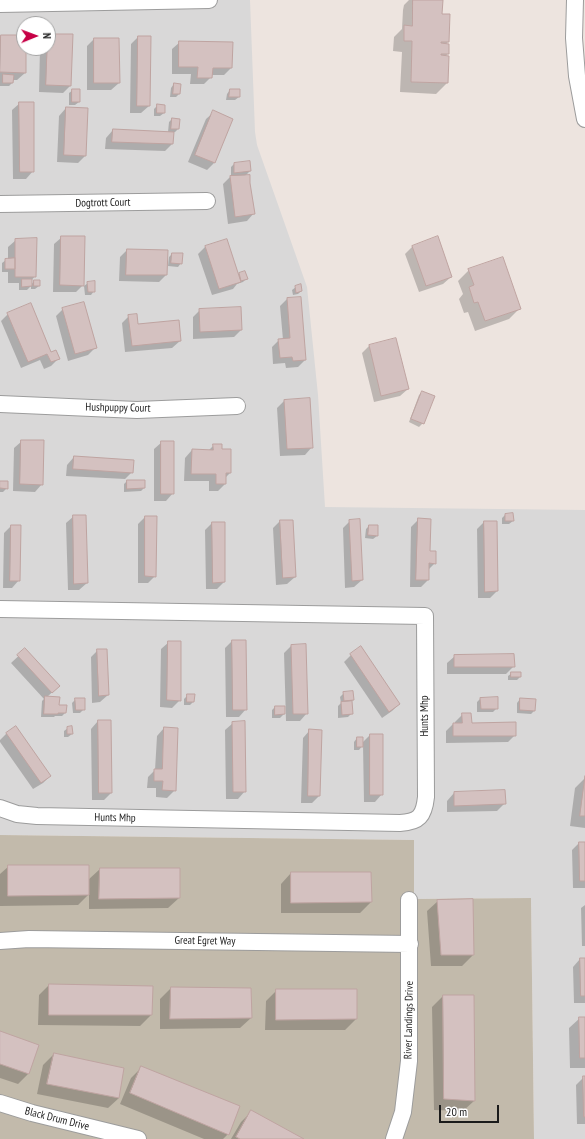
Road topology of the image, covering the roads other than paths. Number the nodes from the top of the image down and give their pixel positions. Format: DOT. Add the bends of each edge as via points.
graph roads {
  1 [pos="209,0"];
  2 [pos="575,0"];
  3 [pos="0,4"];
  4 [pos="585,119"];
  5 [pos="207,201"];
  6 [pos="0,204"];
  7 [pos="0,404"];
  8 [pos="236,406"];
  9 [pos="0,609"];
  10 [pos="0,808"];
  11 [pos="409,900"];
  12 [pos="0,941"];
  13 [pos="410,944"];
  14 [pos="0,1103"];
  15 [pos="138,1139"];
  16 [pos="394,1139"];
  1 -- 3 [label="street"];
  2 -- 4 [label="street" via="577,76"];
  5 -- 6 [label="street, Dogtrott Court"];
  7 -- 8 [label="street, Hushpuppy Court" via="137,410"];
  9 -- 10 [label="street, Hunts Mhp" via="425,616 426,797 425,809 419,817 411,822 400,823 37,816 17,814"];
  11 -- 13 [label="street, River Landings Drive"];
  12 -- 13 [label="street, Great Egret Way" via="29,939"];
  13 -- 16 [label="street, River Landings Drive" via="409,1061 403,1112"];
  14 -- 15 [label="street, Black Drum Drive"];
}
